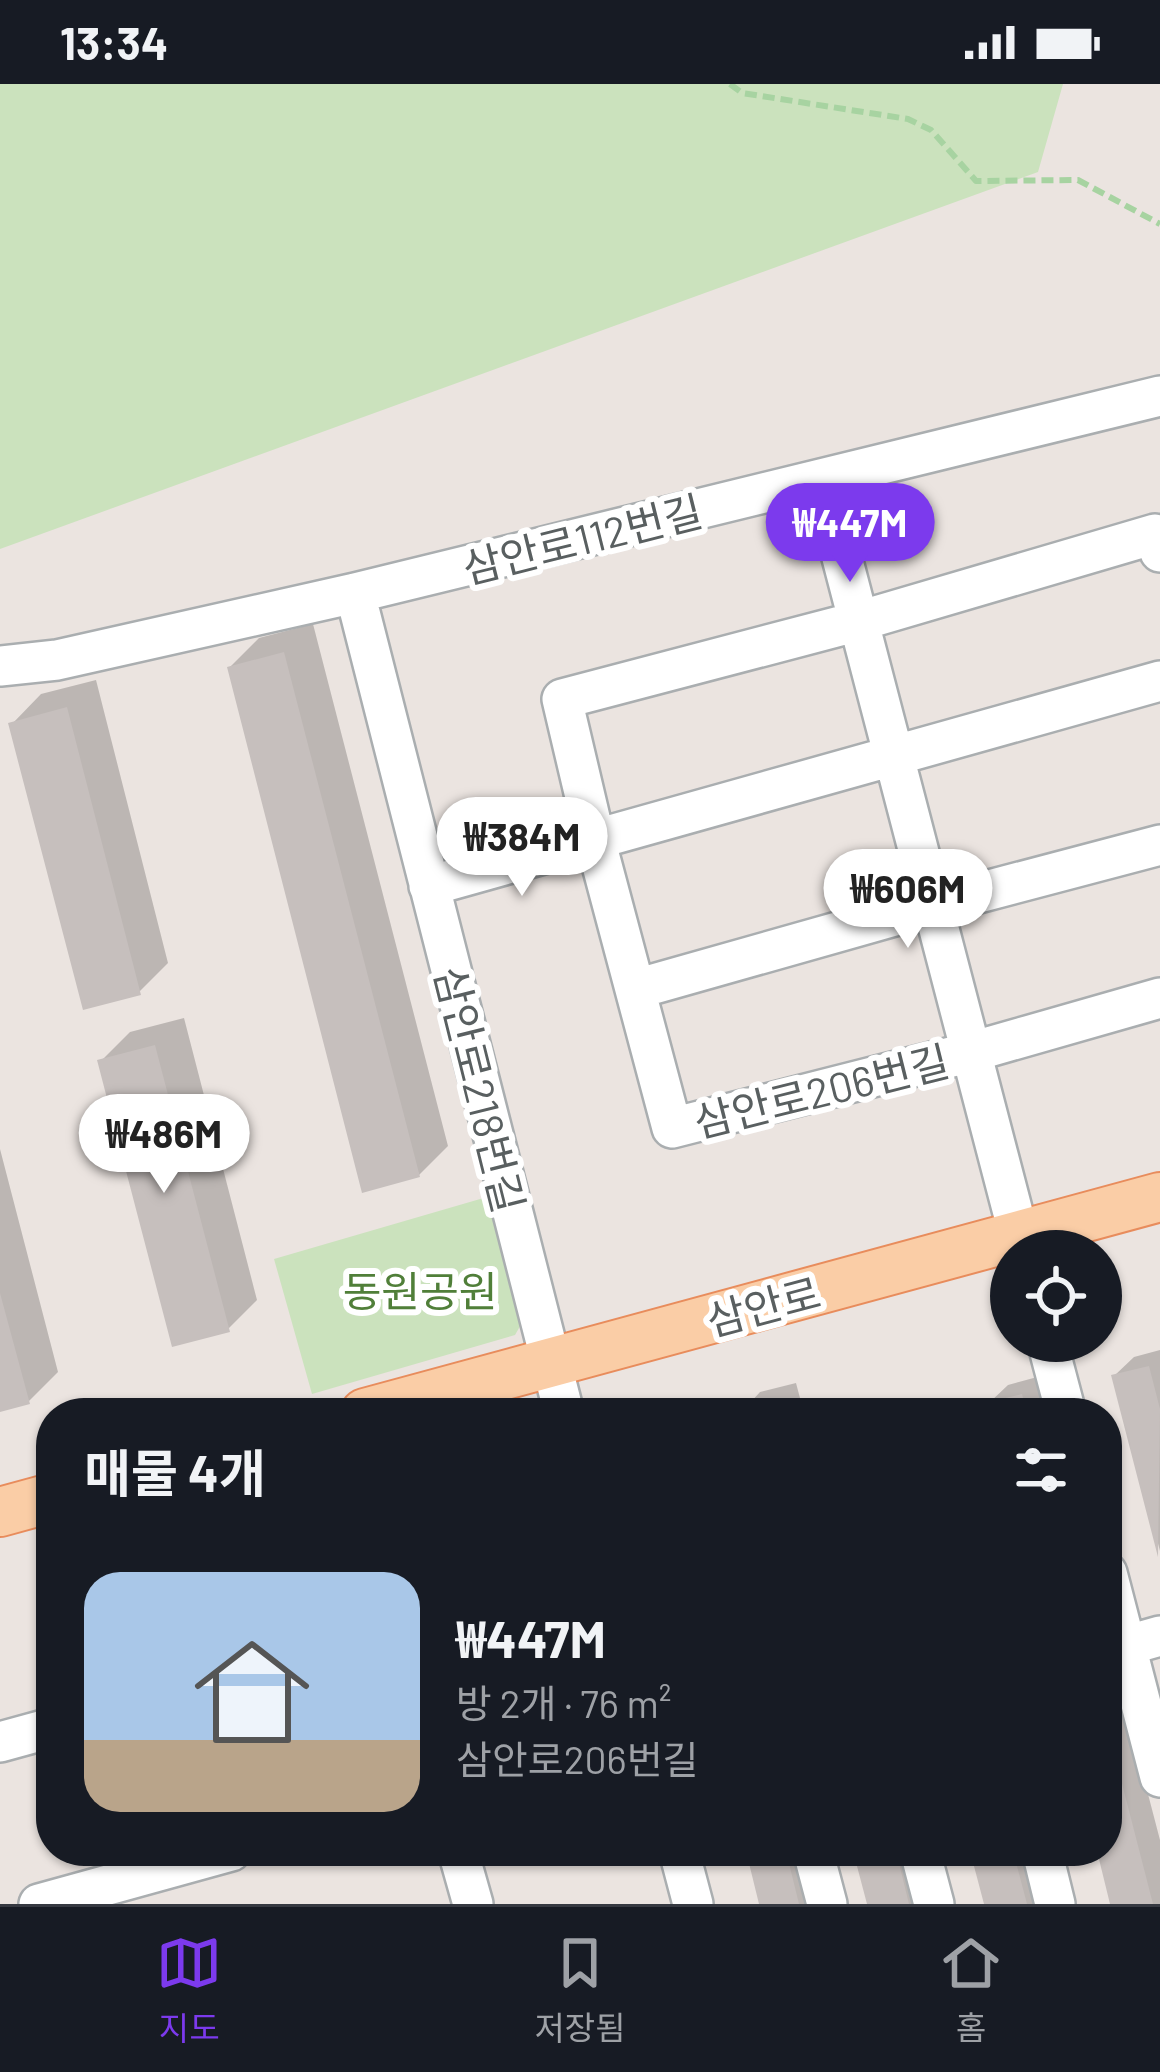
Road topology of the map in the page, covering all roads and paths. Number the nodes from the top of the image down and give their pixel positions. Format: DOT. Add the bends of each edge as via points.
graph roads {
  1 [pos="730,84"];
  2 [pos="1160,224"];
  3 [pos="1160,396"];
  4 [pos="822,481"];
  5 [pos="1157,543"];
  6 [pos="355,593"];
  7 [pos="859,621"];
  8 [pos="0,666"];
  9 [pos="1160,681"];
  10 [pos="893,754"];
  11 [pos="595,839"];
  12 [pos="1160,845"];
  13 [pos="429,886"];
  14 [pos="933,905"];
  15 [pos="636,989"];
  16 [pos="1160,998"];
  17 [pos="971,1052"];
  18 [pos="1160,1197"];
  19 [pos="1019,1230"];
  20 [pos="1061,1230"];
  21 [pos="990,1251"];
  22 [pos="1053,1362"];
  23 [pos="550,1363"];
  24 [pos="420,1398"];
  25 [pos="560,1398"];
  26 [pos="1062,1398"];
  27 [pos="36,1502"];
  28 [pos="0,1512"];
  29 [pos="1131,1644"];
  30 [pos="36,1732"];
  31 [pos="0,1742"];
  32 [pos="1160,1777"];
  33 [pos="177,1866"];
  34 [pos="462,1866"];
  35 [pos="684,1866"];
  36 [pos="817,1866"];
  37 [pos="924,1866"];
  38 [pos="1046,1866"];
  39 [pos="39,1904"];
  40 [pos="472,1904"];
  41 [pos="693,1904"];
  42 [pos="827,1904"];
  43 [pos="934,1904"];
  44 [pos="1055,1904"];
  1 -- 2 [label="path" via="742,93 908,119 931,130 976,181 1078,180"];
  3 -- 4 [label="street, 삼안로112번길"];
  4 -- 6 [label="street, 삼안로112번길"];
  4 -- 7 [label="street, 삼안로206번길"];
  5 -- 7 [label="street"];
  6 -- 8 [label="street, 삼안로112번길"];
  6 -- 13 [label="street, 삼안로218번길"];
  7 -- 10 [label="street, 삼안로206번길"];
  7 -- 11 [label="street" via="562,699"];
  9 -- 10 [label="street"];
  10 -- 11 [label="street"];
  10 -- 14 [label="street, 삼안로206번길"];
  11 -- 13 [label="street"];
  11 -- 15 [label="street"];
  12 -- 14 [label="street"];
  13 -- 23 [label="street, 삼안로218번길"];
  14 -- 15 [label="street"];
  14 -- 17 [label="street, 삼안로206번길"];
  15 -- 17 [label="street, 삼안로206번길" via="672,1128"];
  16 -- 17 [label="street, 삼안로206번길"];
  17 -- 19 [label="street, 삼안로206번길"];
  18 -- 20 [label="main road, 삼안로"];
  21 -- 23 [label="main road, 삼안로"];
  22 -- 26 [label="street"];
  23 -- 24 [label="main road, 삼안로"];
  23 -- 25 [label="street, 삼안로218번길"];
  27 -- 28 [label="main road"];
  29 -- 32 [label="street"];
  30 -- 31 [label="street"];
  33 -- 39 [label="street"];
  34 -- 40 [label="street"];
  35 -- 41 [label="street"];
  36 -- 42 [label="street"];
  37 -- 43 [label="street"];
  38 -- 44 [label="street"];
}
